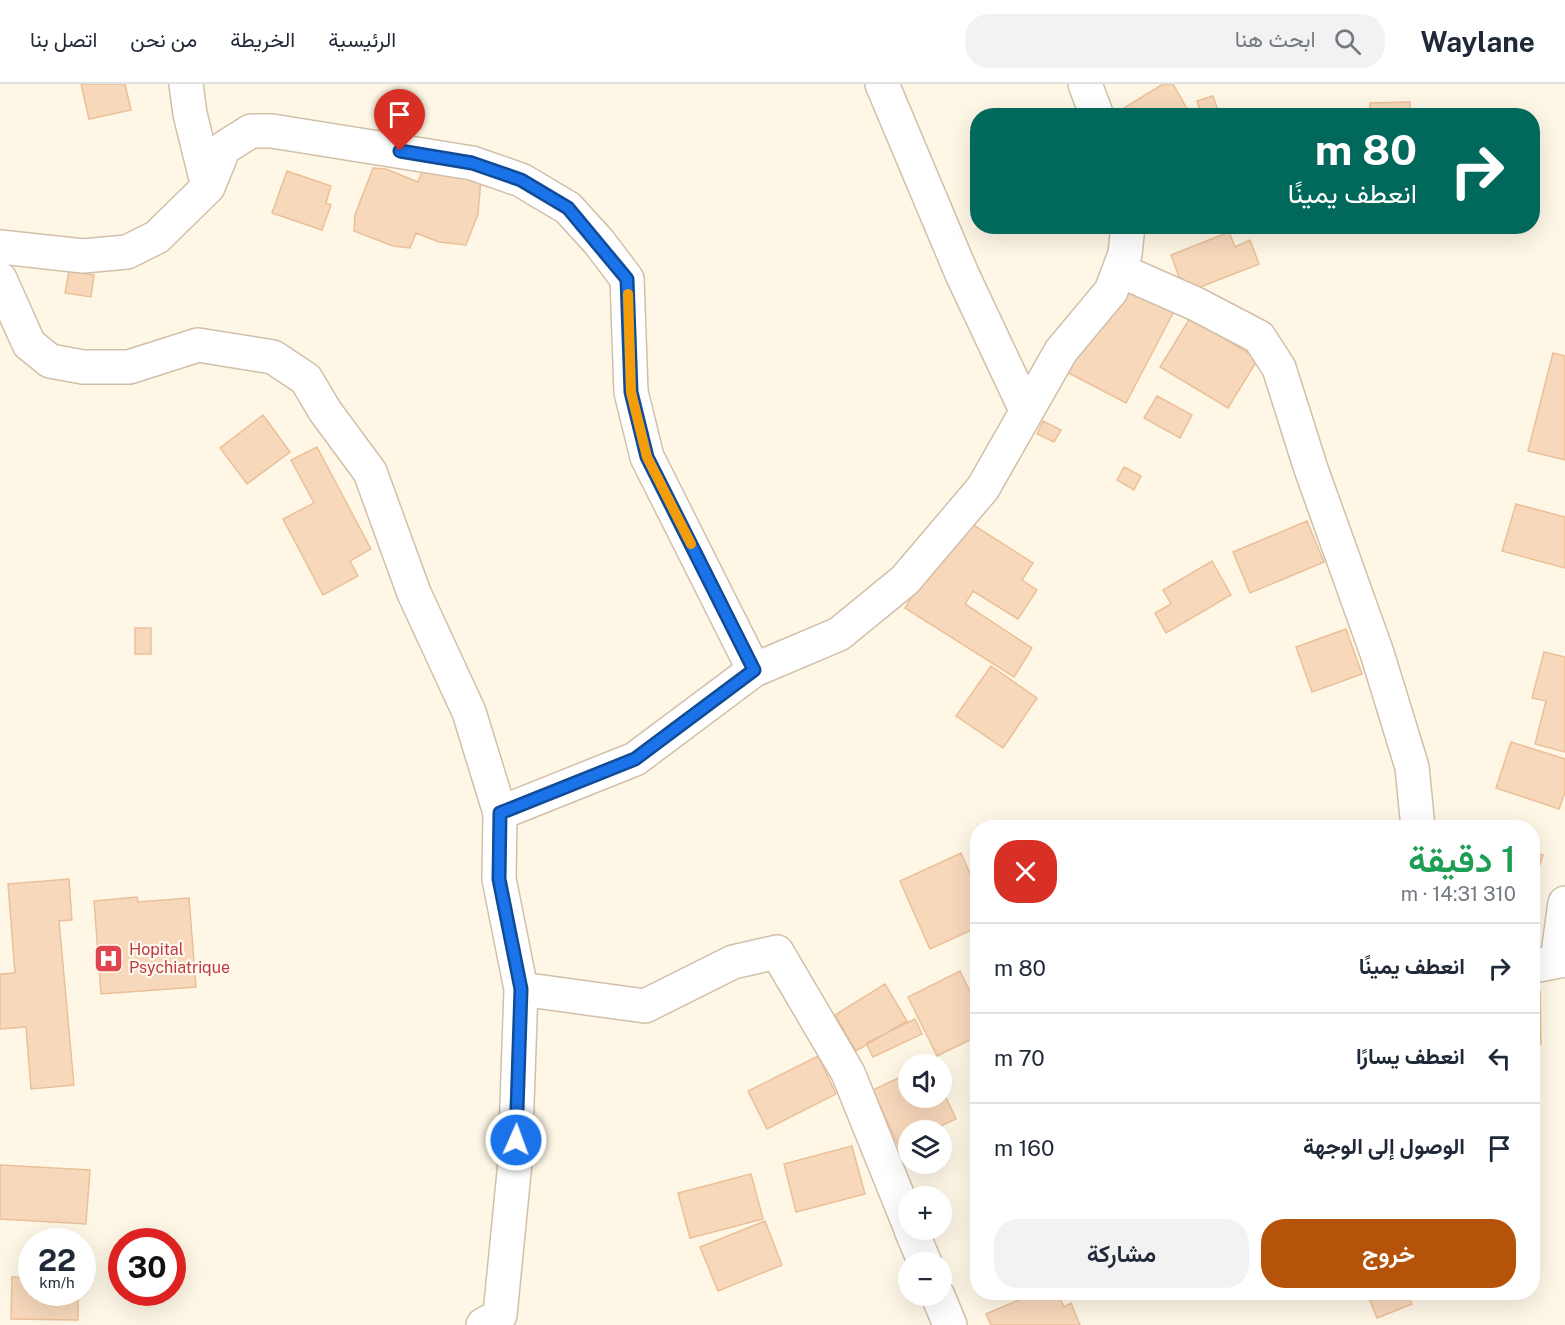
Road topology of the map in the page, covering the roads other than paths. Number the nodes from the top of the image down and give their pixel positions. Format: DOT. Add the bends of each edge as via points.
graph roads {
  1 [pos="186,84"];
  2 [pos="882,84"];
  3 [pos="1085,84"];
  4 [pos="1094,108"];
  5 [pos="208,187"];
  6 [pos="1127,234"];
  7 [pos="0,247"];
  8 [pos="1119,270"];
  9 [pos="0,279"];
  10 [pos="1026,410"];
  11 [pos="754,670"];
  12 [pos="500,813"];
  13 [pos="1418,820"];
  14 [pos="1565,903"];
  15 [pos="1565,959"];
  16 [pos="1540,964"];
  17 [pos="521,989"];
  18 [pos="898,1197"];
  19 [pos="942,1306"];
  20 [pos="483,1325"];
  21 [pos="950,1325"];
  1 -- 5 [label="street"];
  2 -- 10 [label="street" via="962,274"];
  3 -- 4 [label="street"];
  5 -- 7 [label="street" via="157,237 128,252 83,256"];
  5 -- 11 [label="street" via="224,148 251,131 272,131 472,163 521,180 568,208 627,279 631,392 647,457"];
  6 -- 8 [label="street"];
  8 -- 10 [label="street" via="1111,291 1061,351"];
  8 -- 13 [label="street" via="1259,337 1279,368 1377,653 1412,767"];
  9 -- 12 [label="street" via="28,344 50,361 83,367 129,366 198,345 273,357 306,379 370,472 414,593 469,712"];
  10 -- 11 [label="street" via="983,488 905,580 839,634"];
  11 -- 12 [label="street" via="635,759"];
  12 -- 17 [label="street" via="499,879"];
  14 -- 15 [label="street" via="1559,946"];
  15 -- 16 [label="street"];
  17 -- 18 [label="street" via="645,1006 733,962 777,952 848,1073"];
  17 -- 20 [label="street" via="515,1162 500,1315"];
  19 -- 21 [label="street"];
}
